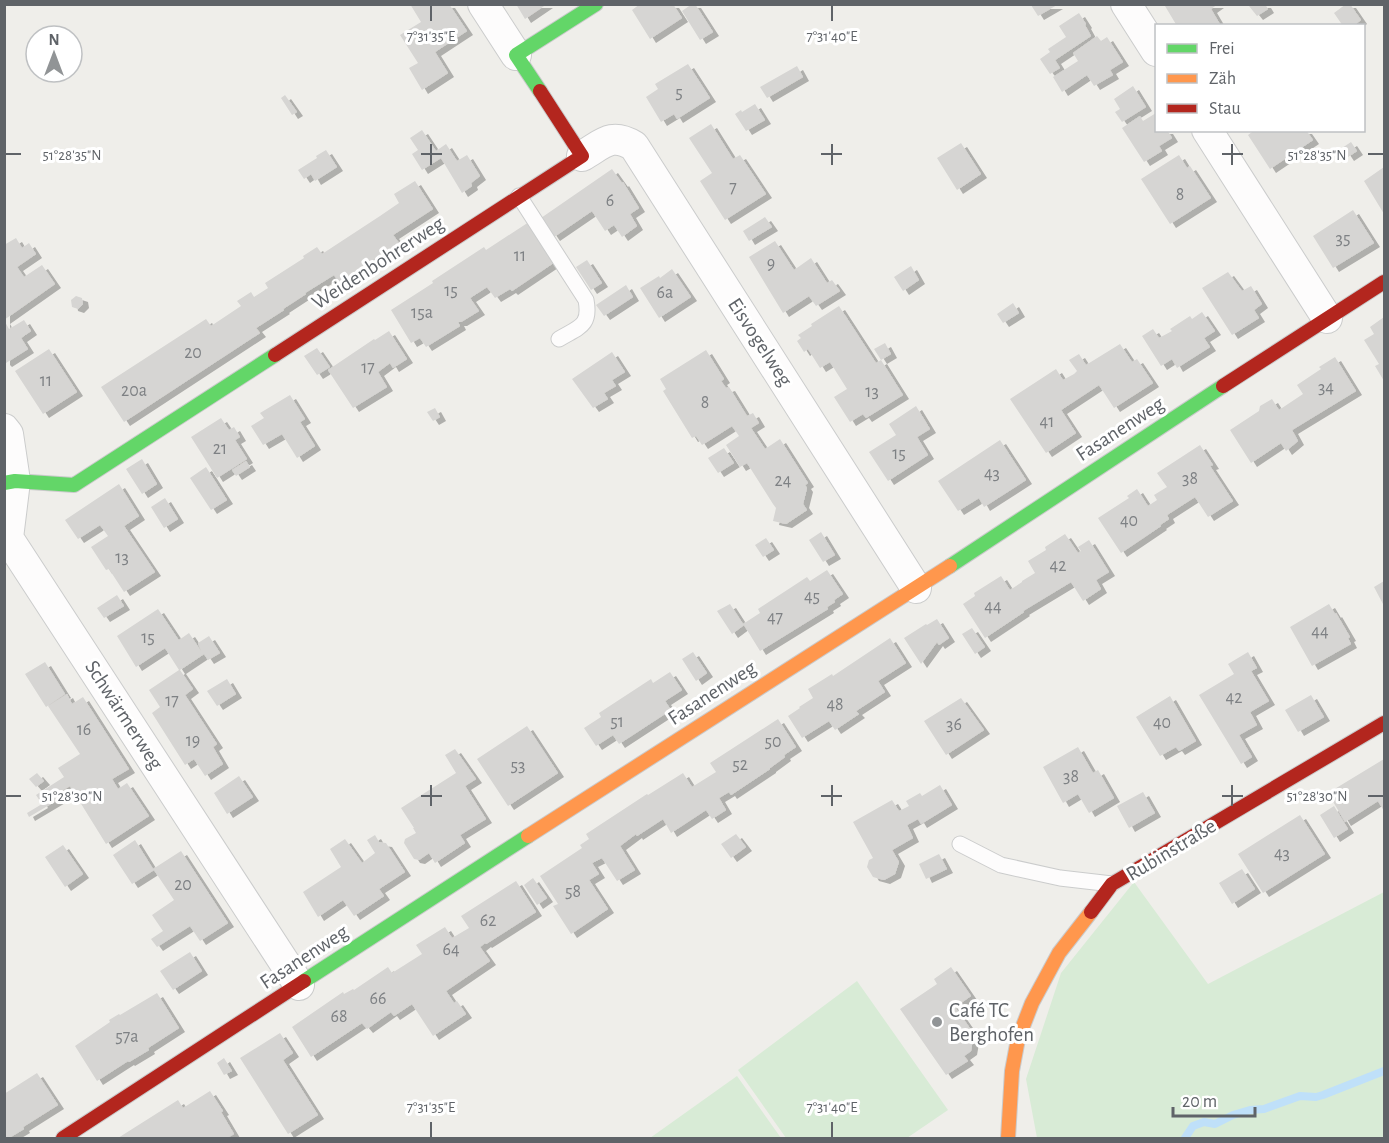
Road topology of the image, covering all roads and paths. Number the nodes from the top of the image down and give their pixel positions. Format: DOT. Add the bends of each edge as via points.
graph roads {
  1 [pos="483,4"];
  2 [pos="596,4"];
  3 [pos="1126,4"];
  4 [pos="1155,49"];
  5 [pos="516,55"];
  6 [pos="1208,132"];
  7 [pos="582,156"];
  8 [pos="519,196"];
  9 [pos="1384,282"];
  10 [pos="1327,318"];
  11 [pos="559,339"];
  12 [pos="4,429"];
  13 [pos="10,482"];
  14 [pos="916,588"];
  15 [pos="1384,723"];
  16 [pos="960,844"];
  17 [pos="1112,884"];
  18 [pos="299,986"];
  19 [pos="63,1138"];
  20 [pos="1008,1138"];
  1 -- 5 [label="street"];
  2 -- 5 [label="street"];
  3 -- 4 [label="street"];
  5 -- 7 [label="street"];
  6 -- 10 [label="street"];
  7 -- 8 [label="street, Weidenbohrerweg"];
  7 -- 14 [label="street, Eisvogelweg" via="612,138 634,146"];
  8 -- 11 [label="lane" via="586,300 588,318"];
  8 -- 13 [label="street, Weidenbohrerweg" via="74,485"];
  9 -- 10 [label="street, Fasanenweg"];
  10 -- 14 [label="street, Fasanenweg"];
  12 -- 13 [label="street, Schwärmerweg" via="8,434"];
  13 -- 18 [label="street, Schwärmerweg" via="8,538"];
  14 -- 18 [label="street, Fasanenweg"];
  15 -- 17 [label="street, Rubinstraße"];
  16 -- 17 [label="lane, Rubinstraße" via="1001,865"];
  17 -- 20 [label="street, Rubinstraße" via="1059,953 1032,1003 1018,1039 1012,1071"];
  18 -- 19 [label="street, Fasanenweg"];
}
